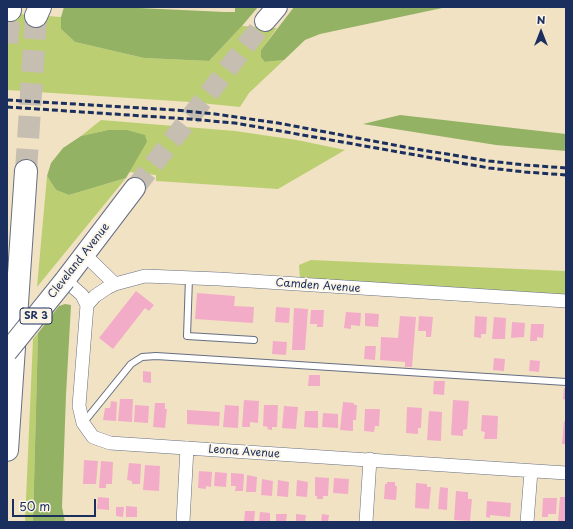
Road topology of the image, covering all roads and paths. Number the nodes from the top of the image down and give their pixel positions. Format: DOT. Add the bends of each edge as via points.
graph roads {
  1 [pos="26,171"];
  2 [pos="135,188"];
  3 [pos="84,254"];
  4 [pos="189,278"];
  5 [pos="66,280"];
  6 [pos="115,284"];
  7 [pos="566,301"];
  8 [pos="87,305"];
  9 [pos="254,340"];
  10 [pos="7,352"];
  11 [pos="566,382"];
  12 [pos="83,423"];
  13 [pos="187,448"];
  14 [pos="7,450"];
  15 [pos="370,459"];
  16 [pos="532,471"];
  17 [pos="566,473"];
  18 [pos="183,522"];
  19 [pos="366,522"];
  20 [pos="527,522"];
  1 -- 14 [label="highway"];
  2 -- 3 [label="main road, Cleveland Avenue / SR 3"];
  3 -- 5 [label="main road, Cleveland Avenue / SR 3"];
  3 -- 6 [label="street"];
  4 -- 6 [label="street, Camden Avenue" via="145,276"];
  4 -- 7 [label="street, Camden Avenue"];
  4 -- 9 [label="lane" via="187,336"];
  5 -- 8 [label="street" via="82,295"];
  5 -- 10 [label="main road, Cleveland Avenue / SR 3, bridge"];
  6 -- 8 [label="street, Camden Avenue" via="95,296"];
  8 -- 12 [label="street, Leona Avenue" via="79,406"];
  11 -- 12 [label="lane" via="142,357 131,364"];
  12 -- 13 [label="street, Leona Avenue" via="93,438 110,443"];
  13 -- 15 [label="street, Leona Avenue"];
  13 -- 18 [label="street"];
  15 -- 16 [label="street, Leona Avenue"];
  15 -- 19 [label="street"];
  16 -- 17 [label="street, Leona Avenue"];
  16 -- 20 [label="street"];
}
